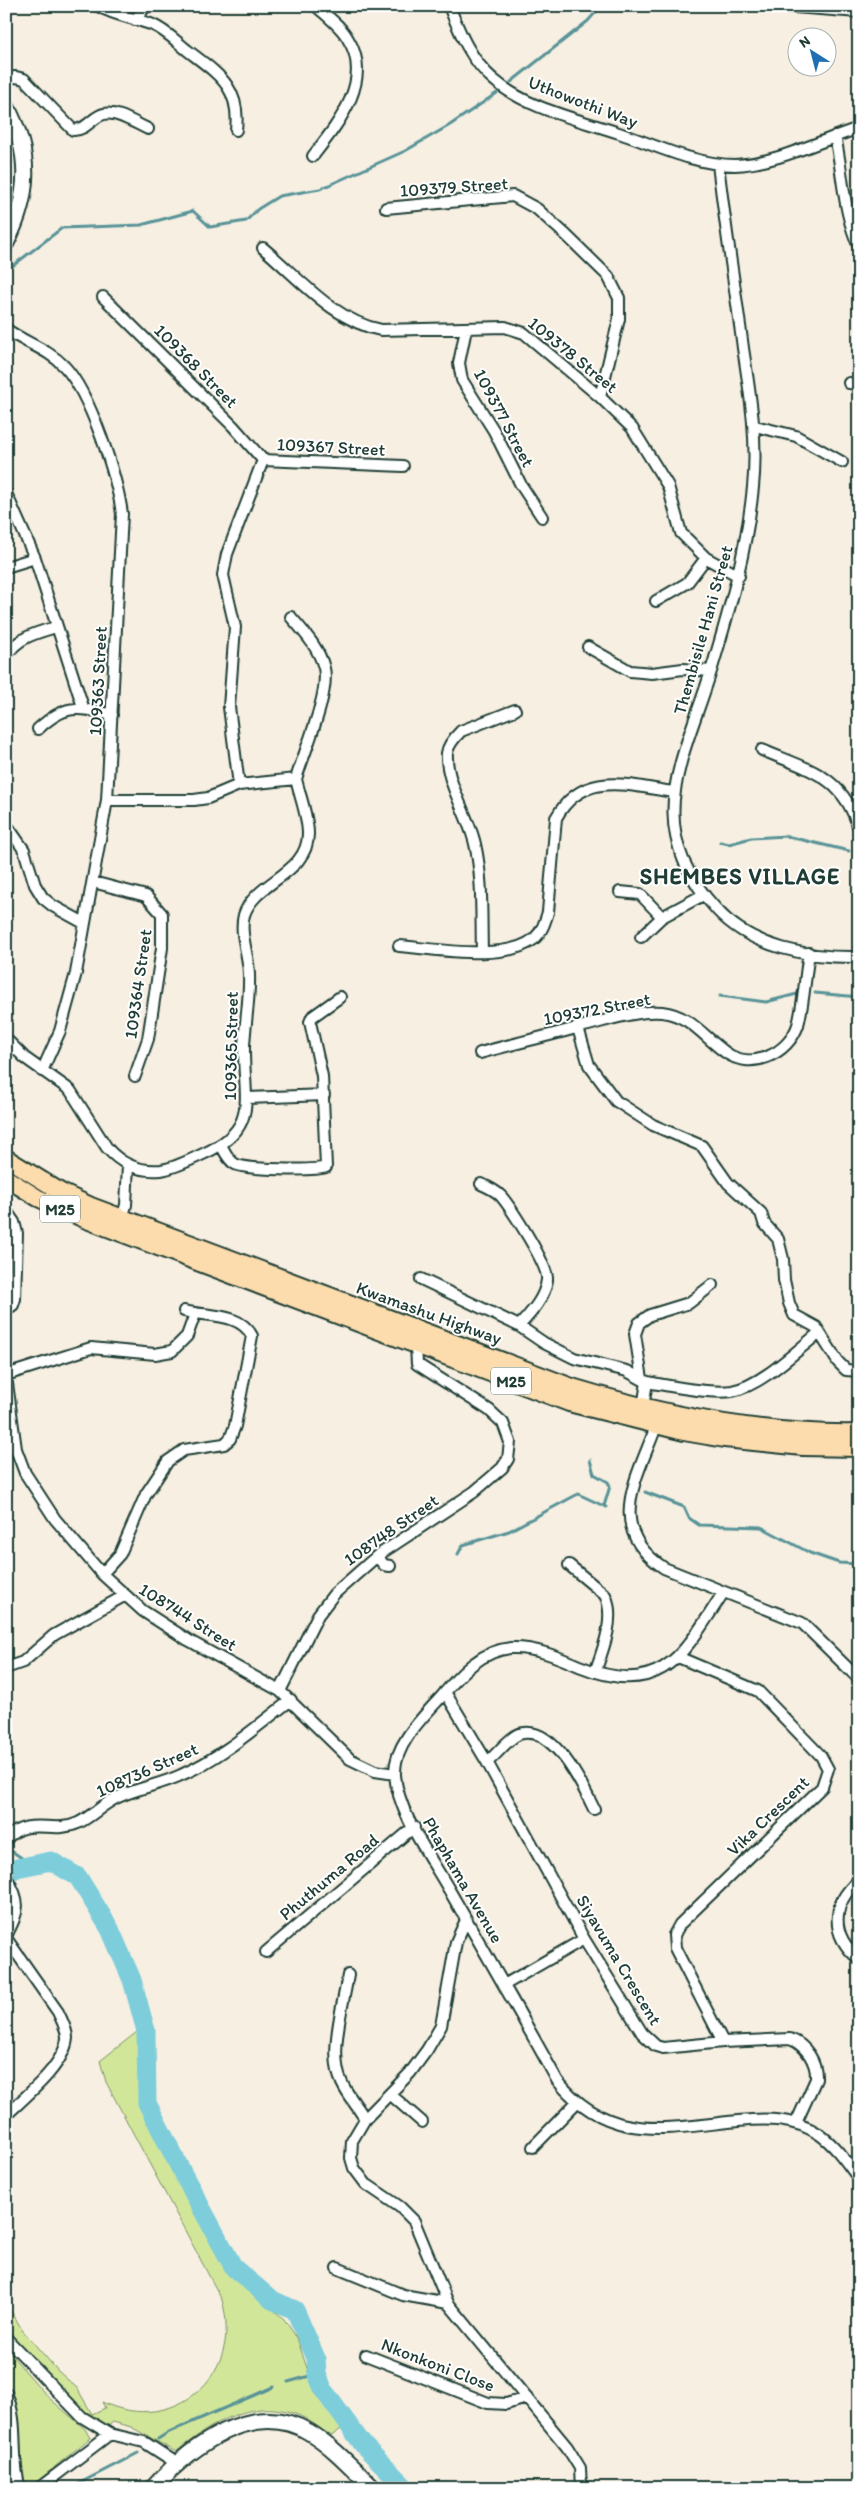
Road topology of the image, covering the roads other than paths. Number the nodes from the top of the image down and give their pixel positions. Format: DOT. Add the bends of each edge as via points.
graph roads {
  1 [pos="98,6"];
  2 [pos="146,6"];
  3 [pos="316,6"];
  4 [pos="449,6"];
  5 [pos="781,6"];
  6 [pos="859,12"];
  7 [pos="136,20"];
  8 [pos="6,78"];
  9 [pos="6,106"];
  10 [pos="859,128"];
  11 [pos="148,129"];
  12 [pos="236,130"];
  13 [pos="835,136"];
  14 [pos="313,156"];
  15 [pos="718,164"];
  16 [pos="386,208"];
  17 [pos="6,243"];
  18 [pos="859,247"];
  19 [pos="264,248"];
  20 [pos="103,297"];
  21 [pos="6,329"];
  22 [pos="466,329"];
  23 [pos="600,397"];
  24 [pos="755,426"];
  25 [pos="264,460"];
  26 [pos="842,462"];
  27 [pos="403,466"];
  28 [pos="6,493"];
  29 [pos="542,517"];
  30 [pos="35,558"];
  31 [pos="706,558"];
  32 [pos="6,567"];
  33 [pos="739,576"];
  34 [pos="656,601"];
  35 [pos="291,617"];
  36 [pos="56,627"];
  37 [pos="588,647"];
  38 [pos="6,656"];
  39 [pos="710,671"];
  40 [pos="83,707"];
  41 [pos="515,710"];
  42 [pos="112,715"];
  43 [pos="38,729"];
  44 [pos="762,750"];
  45 [pos="296,779"];
  46 [pos="240,785"];
  47 [pos="674,792"];
  48 [pos="107,800"];
  49 [pos="6,824"];
  50 [pos="859,829"];
  51 [pos="93,882"];
  52 [pos="620,892"];
  53 [pos="703,895"];
  54 [pos="662,916"];
  55 [pos="84,923"];
  56 [pos="641,937"];
  57 [pos="400,946"];
  58 [pos="482,951"];
  59 [pos="809,953"];
  60 [pos="859,957"];
  61 [pos="340,997"];
  62 [pos="578,1028"];
  63 [pos="6,1039"];
  64 [pos="480,1053"];
  65 [pos="42,1071"];
  66 [pos="135,1076"];
  67 [pos="324,1094"];
  68 [pos="247,1098"];
  69 [pos="222,1145"];
  70 [pos="6,1158"];
  71 [pos="128,1165"];
  72 [pos="6,1178"];
  73 [pos="481,1184"];
  74 [pos="7,1212"];
  75 [pos="120,1225"];
  76 [pos="421,1279"];
  77 [pos="712,1285"];
  78 [pos="6,1310"];
  79 [pos="184,1311"];
  80 [pos="195,1314"];
  81 [pos="520,1326"];
  82 [pos="819,1333"];
  83 [pos="416,1346"];
  84 [pos="859,1371"];
  85 [pos="6,1375"];
  86 [pos="645,1380"];
  87 [pos="643,1407"];
  88 [pos="659,1419"];
  89 [pos="859,1433"];
  90 [pos="859,1448"];
  91 [pos="377,1556"];
  92 [pos="569,1565"];
  93 [pos="390,1566"];
  94 [pos="102,1574"];
  95 [pos="723,1593"];
  96 [pos="124,1596"];
  97 [pos="678,1657"];
  98 [pos="6,1668"];
  99 [pos="595,1672"];
  100 [pos="859,1679"];
  101 [pos="280,1691"];
  102 [pos="445,1692"];
  103 [pos="291,1700"];
  104 [pos="487,1762"];
  105 [pos="395,1774"];
  106 [pos="594,1809"];
  107 [pos="414,1827"];
  108 [pos="6,1839"];
  109 [pos="8,1880"];
  110 [pos="859,1880"];
  111 [pos="466,1920"];
  112 [pos="6,1937"];
  113 [pos="584,1939"];
  114 [pos="266,1952"];
  115 [pos="859,1959"];
  116 [pos="348,1975"];
  117 [pos="504,1985"];
  118 [pos="723,2042"];
  119 [pos="390,2094"];
  120 [pos="577,2102"];
  121 [pos="6,2115"];
  122 [pos="365,2119"];
  123 [pos="422,2122"];
  124 [pos="796,2123"];
  125 [pos="533,2147"];
  126 [pos="859,2179"];
  127 [pos="337,2268"];
  128 [pos="448,2303"];
  129 [pos="6,2338"];
  130 [pos="366,2355"];
  131 [pos="6,2393"];
  132 [pos="527,2398"];
  133 [pos="110,2434"];
  134 [pos="178,2464"];
  135 [pos="20,2488"];
  136 [pos="38,2488"];
  137 [pos="153,2488"];
  138 [pos="373,2488"];
  139 [pos="581,2488"];
  1 -- 7 [label="street"];
  2 -- 7 [label="street"];
  3 -- 14 [label="street" via="348,38 356,58 357,78 345,110"];
  4 -- 15 [label="street, Uthowothi Way" via="460,35 475,58 505,89 540,106 656,147"];
  5 -- 6 [label="street"];
  7 -- 12 [label="street" via="163,31 222,77 238,109"];
  8 -- 11 [label="street" via="24,79 73,130 80,130 105,114 117,115"];
  9 -- 17 [label="street" via="17,126 26,182 22,204"];
  10 -- 13 [label="street, Uthowothi Way"];
  13 -- 15 [label="street, Uthowothi Way" via="774,157 737,165"];
  13 -- 18 [label="street" via="846,208"];
  15 -- 24 [label="street, Thembisile Hani Street"];
  16 -- 23 [label="street, 109379 Street" via="514,196 537,209 608,276 619,298 619,319"];
  19 -- 22 [label="street, 109378 Street" via="336,311 355,322 381,330"];
  20 -- 25 [label="street, 109368 Street"];
  21 -- 42 [label="street, 109363 Street" via="51,355 77,383 89,406 116,483 122,514"];
  22 -- 23 [label="street, 109378 Street" via="505,326 524,333"];
  22 -- 29 [label="street, 109377 Street" via="459,363 462,380"];
  23 -- 31 [label="street, 109378 Street" via="632,428 645,446 668,486 681,533"];
  24 -- 26 [label="street" via="802,438"];
  24 -- 33 [label="street, Thembisile Hani Street" via="754,485"];
  25 -- 27 [label="street, 109367 Street"];
  25 -- 46 [label="street, 109367 Street" via="223,570 235,627 229,707"];
  28 -- 30 [label="street"];
  30 -- 32 [label="street"];
  30 -- 36 [label="street"];
  31 -- 33 [label="street, 109378 Street"];
  31 -- 34 [label="street" via="687,583"];
  33 -- 39 [label="street, Thembisile Hani Street"];
  35 -- 45 [label="street" via="309,638 320,657 325,675 317,715"];
  36 -- 38 [label="street" via="25,637"];
  36 -- 40 [label="street"];
  37 -- 39 [label="street" via="630,672"];
  39 -- 47 [label="street, Thembisile Hani Street" via="677,770"];
  40 -- 42 [label="street"];
  40 -- 43 [label="street" via="57,715"];
  41 -- 58 [label="street" via="461,731 447,753 454,788 475,843"];
  42 -- 48 [label="street, 109363 Street"];
  44 -- 50 [label="street" via="812,771 838,788 853,811"];
  45 -- 46 [label="street"];
  45 -- 68 [label="street, 109365 Street" via="307,825 305,849 295,864 256,896 247,909 243,924 249,974 244,1042"];
  46 -- 48 [label="street" via="194,800"];
  47 -- 53 [label="street, Thembisile Hani Street" via="679,848 684,864"];
  47 -- 58 [label="street" via="600,784 573,795 563,804 556,818 550,900 544,926 524,946"];
  48 -- 51 [label="street, 109363 Street"];
  49 -- 55 [label="street" via="24,850 42,898"];
  51 -- 55 [label="street, 109363 Street"];
  51 -- 66 [label="street, 109364 Street" via="146,896 162,914 162,948 148,1039"];
  52 -- 54 [label="street" via="640,894"];
  53 -- 54 [label="street"];
  53 -- 59 [label="street, Thembisile Hani Street" via="726,920 747,935 770,945"];
  54 -- 56 [label="street"];
  55 -- 65 [label="street, 109363 Street" via="68,1005"];
  57 -- 58 [label="street"];
  59 -- 60 [label="street, Thembisile Hani Street"];
  59 -- 62 [label="street, 109372 Street" via="797,1026 777,1052 764,1059 749,1062 732,1058 685,1018 671,1013 630,1015"];
  61 -- 67 [label="street" via="312,1017 310,1022"];
  62 -- 64 [label="street, 109372 Street"];
  62 -- 82 [label="street" via="589,1065 604,1087 627,1110 702,1146 728,1183 762,1213 764,1223 778,1239 784,1280 794,1315 810,1323"];
  63 -- 65 [label="street, 109365 Street"];
  65 -- 71 [label="street, 109365 Street" via="70,1090 107,1148"];
  67 -- 68 [label="street"];
  67 -- 69 [label="street" via="325,1168 255,1169 240,1166 230,1159"];
  68 -- 69 [label="street, 109365 Street" via="240,1127"];
  69 -- 71 [label="street, 109365 Street" via="165,1169 144,1170"];
  70 -- 75 [label="main road, Kwamashu Highway / M25"];
  71 -- 75 [label="street" via="126,1206"];
  72 -- 75 [label="main road, Kwamashu Highway / M25" via="60,1209"];
  73 -- 81 [label="street" via="500,1196 547,1273 538,1304"];
  74 -- 78 [label="street" via="17,1233 15,1299"];
  75 -- 83 [label="main road, Kwamashu Highway / M25"];
  75 -- 87 [label="main road, Kwamashu Highway / M25" via="572,1387"];
  76 -- 81 [label="street"];
  77 -- 86 [label="street" via="689,1303 650,1315 639,1323 635,1334"];
  79 -- 80 [label="street"];
  80 -- 85 [label="street" via="187,1336 172,1351 155,1354 91,1348"];
  80 -- 94 [label="street" via="235,1320 252,1336 232,1435 224,1444 184,1450 168,1461 146,1494 120,1554"];
  81 -- 86 [label="street" via="574,1358 627,1371"];
  82 -- 84 [label="street" via="846,1370"];
  82 -- 86 [label="street" via="764,1376 741,1389 714,1391"];
  83 -- 88 [label="main road, Kwamashu Highway / M25" via="569,1403"];
  83 -- 91 [label="street, 108748 Street" via="417,1364 489,1410 503,1423 510,1453 502,1468 474,1492"];
  85 -- 94 [label="street, 108744 Street" via="16,1449 25,1473 55,1519"];
  86 -- 87 [label="street"];
  87 -- 88 [label="main road, Kwamashu Highway / M25"];
  88 -- 89 [label="main road, Kwamashu Highway / M25"];
  88 -- 90 [label="main road, Kwamashu Highway / M25" via="684,1432 760,1443"];
  88 -- 95 [label="street" via="628,1512 637,1544 664,1568"];
  91 -- 93 [label="street" via="384,1566"];
  91 -- 101 [label="street, 108748 Street" via="327,1602"];
  92 -- 99 [label="street" via="607,1600 607,1629"];
  94 -- 96 [label="street, 108744 Street"];
  95 -- 97 [label="street, Phaphama Avenue"];
  95 -- 100 [label="street" via="802,1623"];
  96 -- 98 [label="street" via="54,1635 23,1662"];
  96 -- 101 [label="street, 108744 Street" via="188,1640"];
  97 -- 99 [label="street, Phaphama Avenue" via="649,1675 626,1678"];
  97 -- 118 [label="street, Vika Crescent" via="758,1691 821,1756 828,1769 822,1786 680,1924 674,1935 675,1948"];
  99 -- 102 [label="street, Phaphama Avenue" via="552,1655 527,1648 510,1648 480,1659"];
  101 -- 103 [label="street, 108744 Street"];
  102 -- 104 [label="street, Siyavuma Crescent"];
  102 -- 105 [label="street, Phaphama Avenue" via="409,1735"];
  103 -- 105 [label="street, 108744 Street" via="350,1759 375,1771"];
  103 -- 108 [label="street, 108736 Street" via="225,1750 192,1770 118,1797 78,1823 25,1826"];
  104 -- 106 [label="street" via="519,1734 545,1739 568,1762"];
  104 -- 113 [label="street, Siyavuma Crescent"];
  105 -- 107 [label="street, Phaphama Avenue" via="400,1798"];
  107 -- 111 [label="street, Phaphama Avenue"];
  107 -- 114 [label="street, Phuthuma Road"];
  109 -- 112 [label="street" via="18,1909"];
  110 -- 115 [label="street" via="844,1896 837,1916 840,1938"];
  111 -- 117 [label="street, Phaphama Avenue"];
  111 -- 119 [label="street" via="456,1942 441,2026 427,2050"];
  112 -- 121 [label="street" via="58,2012 67,2038 62,2055 53,2068"];
  113 -- 117 [label="street"];
  113 -- 118 [label="street, Siyavuma Crescent" via="636,2026 656,2046"];
  116 -- 122 [label="street" via="336,2066 342,2084"];
  117 -- 120 [label="street, Phaphama Avenue" via="558,2080"];
  118 -- 124 [label="street, Siyavuma Crescent" via="790,2039 802,2046 816,2067 816,2079"];
  119 -- 122 [label="street"];
  119 -- 123 [label="street"];
  120 -- 124 [label="street, Phaphama Avenue" via="600,2117 631,2127 671,2128 769,2119"];
  120 -- 125 [label="street"];
  122 -- 128 [label="street" via="352,2141 354,2168 366,2184 400,2207 414,2221"];
  124 -- 126 [label="street, Phaphama Avenue" via="827,2140"];
  127 -- 128 [label="street" via="403,2294"];
  128 -- 132 [label="street"];
  129 -- 133 [label="street" via="82,2417"];
  130 -- 132 [label="street, Nkonkoni Close" via="488,2403 506,2404"];
  131 -- 135 [label="street" via="14,2415 16,2475"];
  132 -- 139 [label="street" via="574,2457 582,2475"];
  133 -- 134 [label="street" via="144,2442"];
  133 -- 136 [label="street"];
  134 -- 137 [label="street"];
  134 -- 138 [label="street" via="215,2437 241,2424 278,2420 320,2439"];
}
